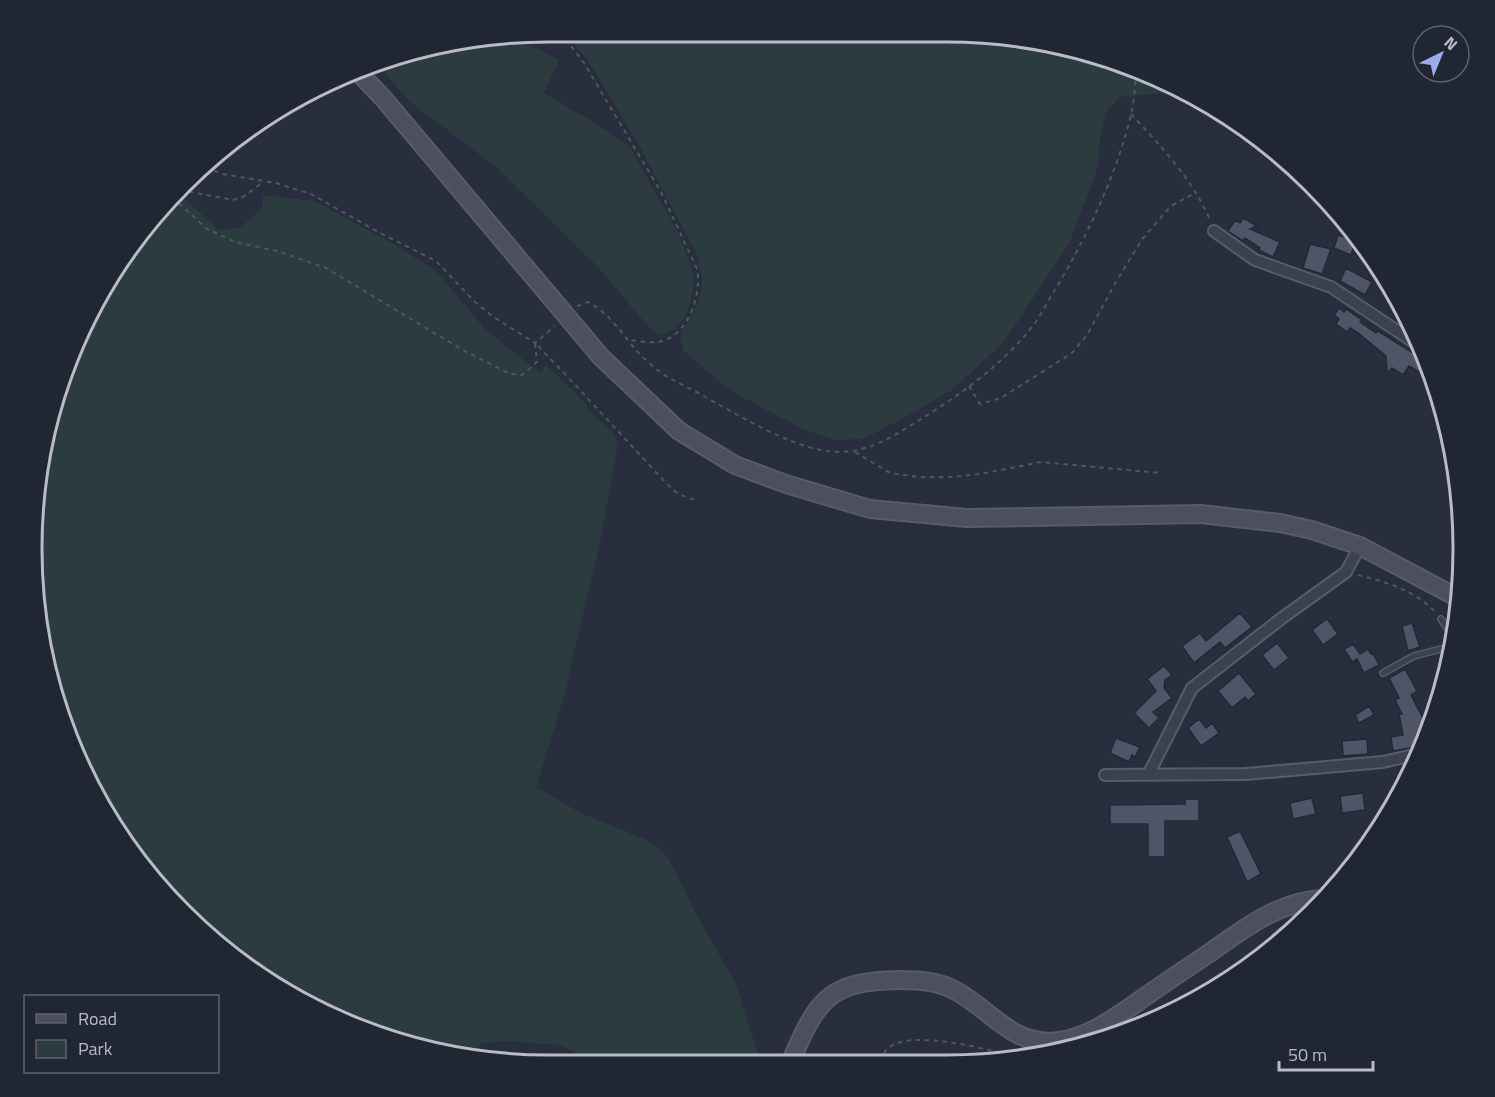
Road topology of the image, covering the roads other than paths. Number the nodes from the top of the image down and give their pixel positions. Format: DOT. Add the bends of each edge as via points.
graph roads {
  1 [pos="364,78"];
  2 [pos="1214,231"];
  3 [pos="1406,337"];
  4 [pos="1360,546"];
  5 [pos="1451,594"];
  6 [pos="1441,619"];
  7 [pos="1447,627"];
  8 [pos="1443,648"];
  9 [pos="1383,673"];
  10 [pos="1408,756"];
  11 [pos="1105,775"];
  12 [pos="1148,775"];
  13 [pos="1311,900"];
  14 [pos="793,1055"];
  1 -- 4 [label="street" via="601,357 679,431 735,465 870,509 967,518 1201,514 1280,523"];
  2 -- 3 [label="street" via="1255,260 1331,287"];
  4 -- 5 [label="street"];
  4 -- 12 [label="street" via="1346,572 1192,688"];
  6 -- 7 [label="lane"];
  8 -- 9 [label="lane" via="1414,656"];
  10 -- 12 [label="street" via="1246,774"];
  11 -- 12 [label="street"];
  13 -- 14 [label="street" via="1290,905 1251,924 1125,1010 1069,1039 1045,1042 1019,1036 957,992 938,984 923,980 886,981 855,984 832,994 806,1025"];
}
